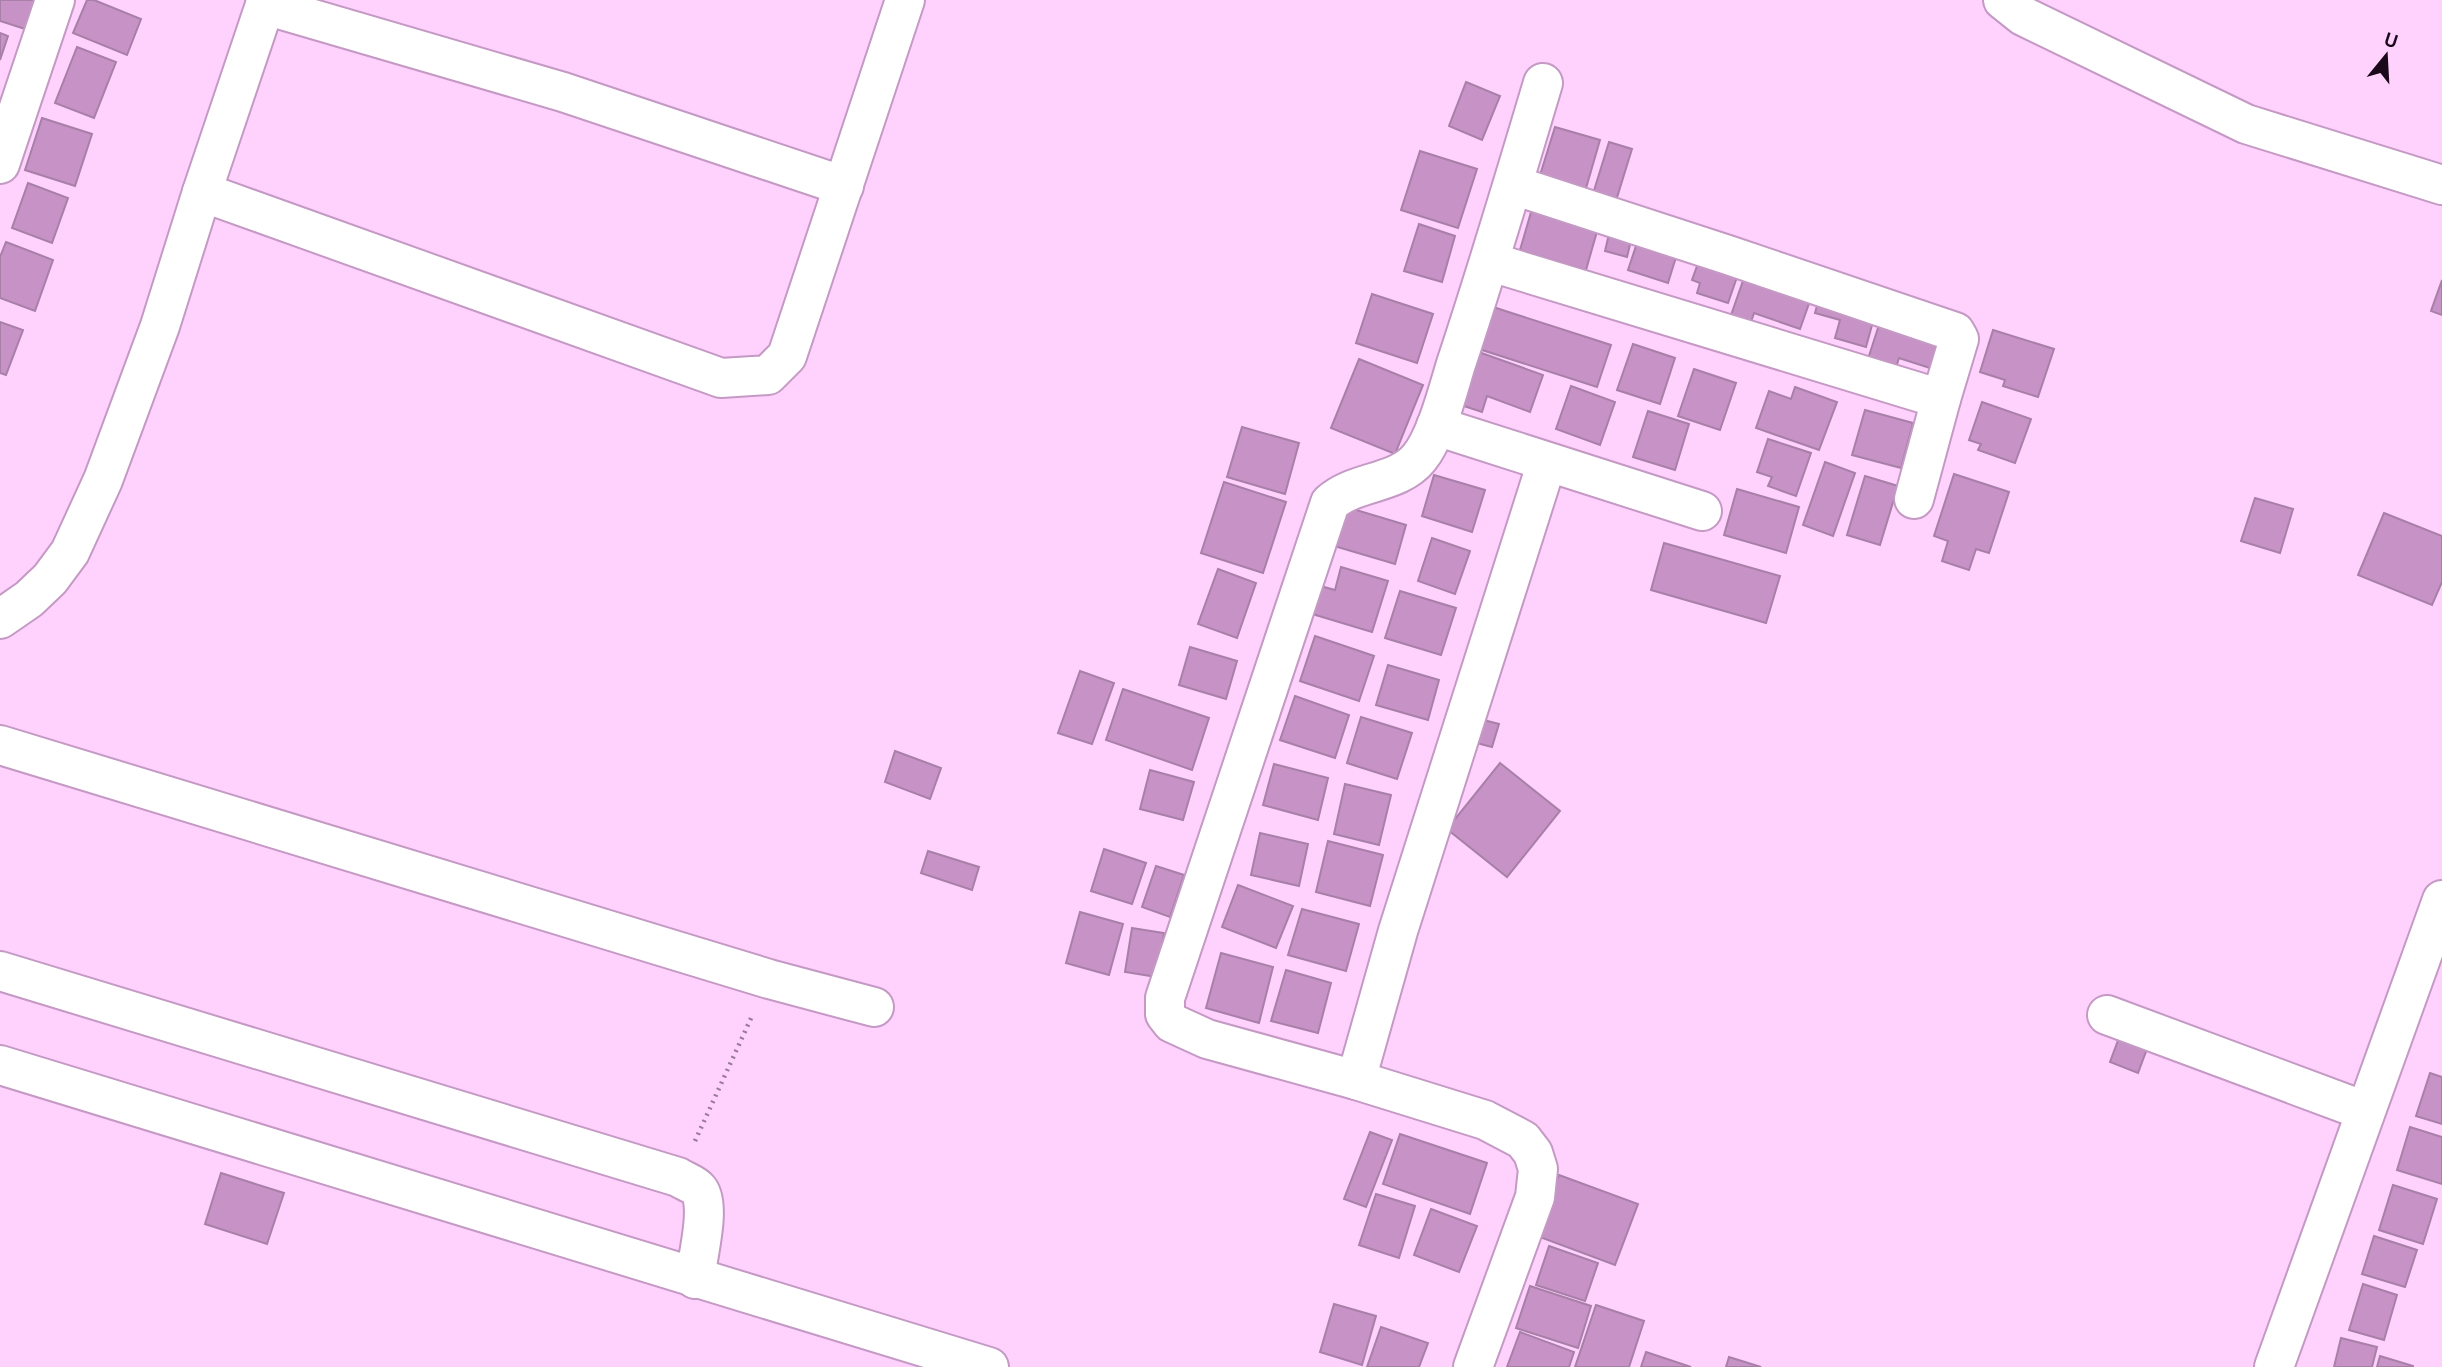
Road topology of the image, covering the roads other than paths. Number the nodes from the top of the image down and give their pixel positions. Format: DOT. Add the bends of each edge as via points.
graph roads {
  1 [pos="55,0"];
  2 [pos="905,0"];
  3 [pos="2003,0"];
  4 [pos="266,2"];
  5 [pos="1543,83"];
  6 [pos="0,164"];
  7 [pos="2442,185"];
  8 [pos="844,186"];
  9 [pos="1513,186"];
  10 [pos="202,192"];
  11 [pos="1491,262"];
  12 [pos="1941,399"];
  13 [pos="1436,426"];
  14 [pos="1547,462"];
  15 [pos="1914,499"];
  16 [pos="1702,511"];
  17 [pos="0,619"];
  18 [pos="0,746"];
  19 [pos="2442,900"];
  20 [pos="0,971"];
  21 [pos="874,1007"];
  22 [pos="2107,1014"];
  23 [pos="0,1065"];
  24 [pos="1356,1080"];
  25 [pos="2365,1111"];
  26 [pos="695,1279"];
  27 [pos="917,1357"];
  28 [pos="989,1367"];
  29 [pos="1473,1367"];
  30 [pos="2274,1367"];
  1 -- 6 [label="street"];
  2 -- 8 [label="street"];
  3 -- 7 [label="street" via="2023,16 2246,124"];
  4 -- 8 [label="street" via="563,92"];
  4 -- 10 [label="street"];
  5 -- 9 [label="street"];
  8 -- 10 [label="street" via="788,356 768,375 721,378"];
  9 -- 11 [label="street"];
  9 -- 12 [label="street" via="1955,332 1959,339"];
  10 -- 17 [label="street" via="155,339 103,480 70,552 50,579"];
  11 -- 12 [label="street"];
  11 -- 13 [label="street"];
  12 -- 15 [label="street"];
  13 -- 14 [label="street"];
  13 -- 24 [label="street" via="1411,467 1339,495 1330,503 1165,998 1165,1014 1172,1023 1207,1039"];
  14 -- 16 [label="street"];
  14 -- 24 [label="street" via="1398,931"];
  18 -- 21 [label="street"];
  19 -- 25 [label="street"];
  20 -- 26 [label="street" via="678,1177 698,1188 704,1198"];
  22 -- 25 [label="street"];
  23 -- 26 [label="street"];
  24 -- 29 [label="street" via="1485,1120 1523,1140 1533,1153 1538,1169 1535,1197"];
  25 -- 30 [label="street"];
  26 -- 27 [label="street"];
  27 -- 28 [label="street"];
}
